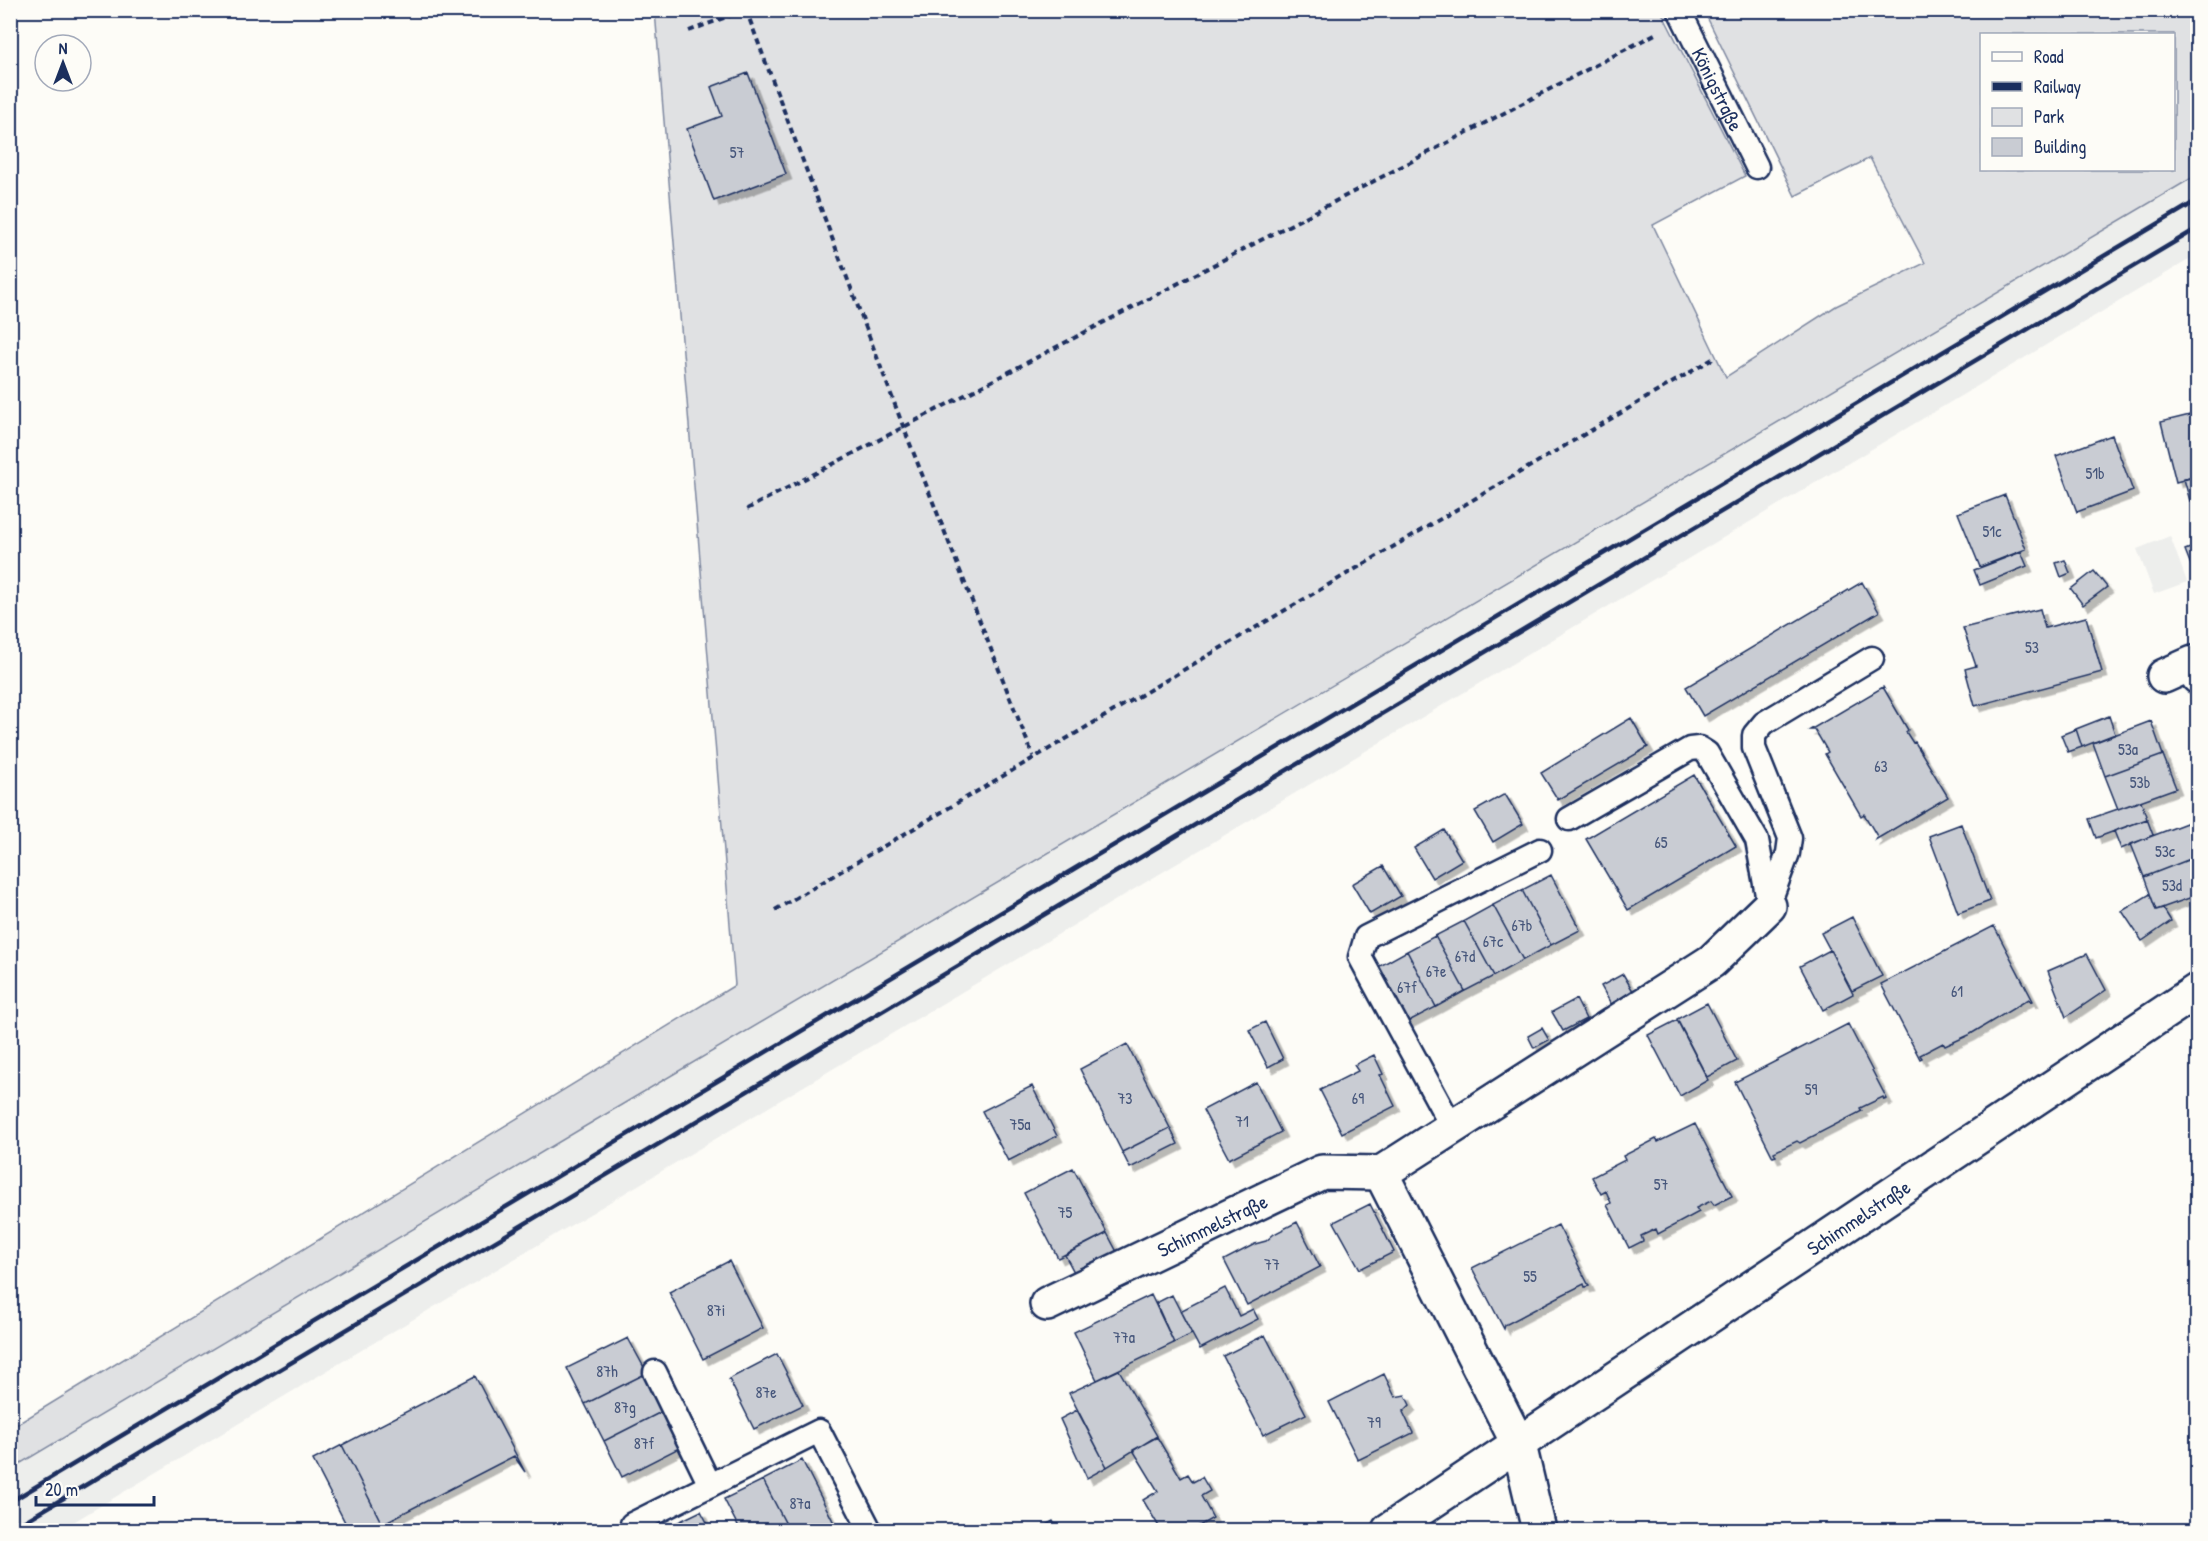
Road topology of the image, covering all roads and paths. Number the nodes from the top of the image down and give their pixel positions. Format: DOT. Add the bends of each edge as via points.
graph roads {
  1 [pos="745,10"];
  2 [pos="1681,14"];
  3 [pos="690,31"];
  4 [pos="1757,167"];
  5 [pos="1716,357"];
  6 [pos="903,426"];
  7 [pos="747,509"];
  8 [pos="1872,658"];
  9 [pos="2164,676"];
  10 [pos="2198,677"];
  11 [pos="1034,756"];
  12 [pos="1569,819"];
  13 [pos="1540,850"];
  14 [pos="1769,906"];
  15 [pos="775,910"];
  16 [pos="2198,990"];
  17 [pos="1452,1127"];
  18 [pos="1381,1173"];
  19 [pos="1047,1304"];
  20 [pos="655,1372"];
  21 [pos="1519,1444"];
  22 [pos="710,1485"];
  23 [pos="632,1524"];
  24 [pos="870,1530"];
  25 [pos="1389,1530"];
  26 [pos="1539,1530"];
  1 -- 3 [label="path"];
  1 -- 6 [label="path"];
  2 -- 4 [label="lane, Königstraße"];
  2 -- 6 [label="path"];
  5 -- 11 [label="path"];
  6 -- 7 [label="path"];
  6 -- 11 [label="path"];
  8 -- 14 [label="lane" via="1764,723 1754,735 1754,748 1790,838"];
  9 -- 10 [label="street" via="2193,663"];
  11 -- 15 [label="path"];
  12 -- 14 [label="lane" via="1690,749 1699,748 1707,753 1757,840"];
  13 -- 17 [label="lane" via="1366,937 1360,957"];
  14 -- 17 [label="street" via="1712,961"];
  16 -- 21 [label="street, Schimmelstraße"];
  17 -- 18 [label="street"];
  18 -- 19 [label="street, Schimmelstraße" via="1322,1172"];
  18 -- 21 [label="street"];
  20 -- 22 [label="lane"];
  21 -- 25 [label="street, Schimmelstraße"];
  21 -- 26 [label="street"];
  22 -- 23 [label="lane"];
  22 -- 24 [label="lane" via="819,1431"];
}
